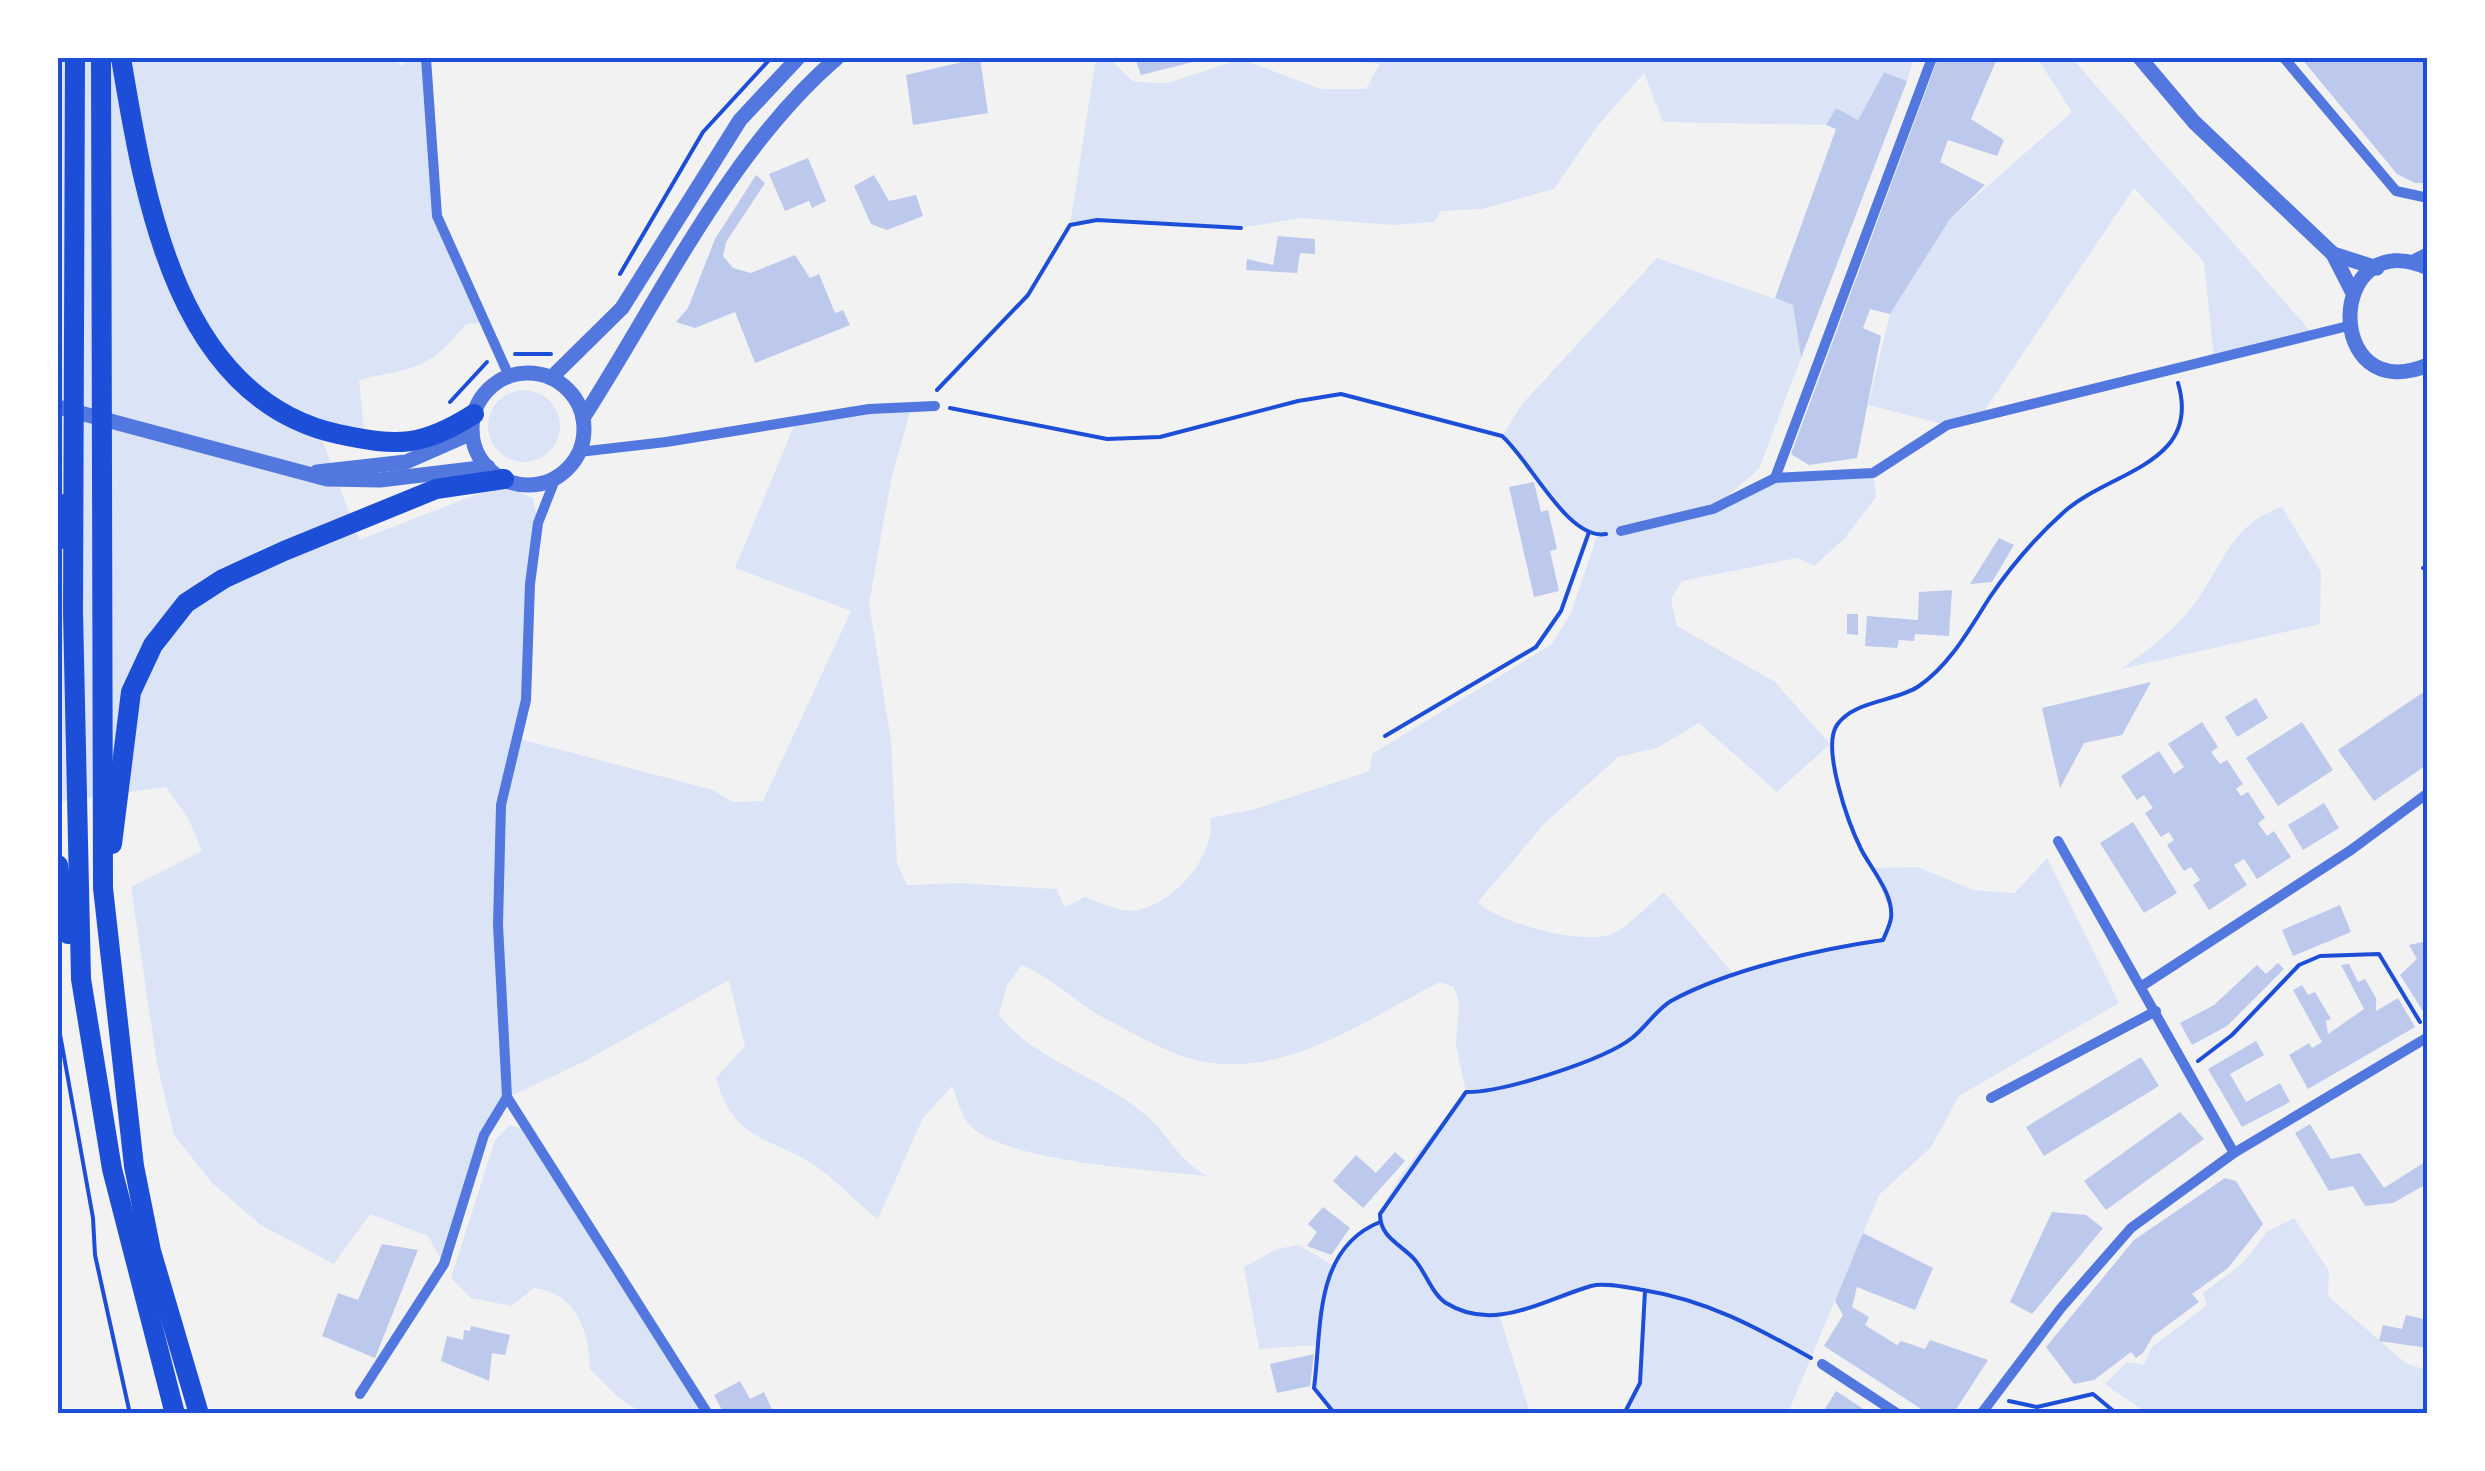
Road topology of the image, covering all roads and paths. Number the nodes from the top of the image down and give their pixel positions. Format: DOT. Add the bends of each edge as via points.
graph roads {
  1 [pos="75,58"];
  2 [pos="101,58"];
  3 [pos="121,58"];
  4 [pos="426,58"];
  5 [pos="771,58"];
  6 [pos="837,58"];
  7 [pos="1932,58"];
  8 [pos="2140,58"];
  9 [pos="2284,58"];
  10 [pos="792,59"];
  11 [pos="2428,198"];
  12 [pos="1241,228"];
  13 [pos="2428,252"];
  14 [pos="2333,254"];
  15 [pos="2408,262"];
  16 [pos="2376,268"];
  17 [pos="2428,268"];
  18 [pos="618,278"];
  19 [pos="2353,293"];
  20 [pos="2348,326"];
  21 [pos="564,348"];
  22 [pos="500,356"];
  23 [pos="2428,365"];
  24 [pos="2174,368"];
  25 [pos="509,376"];
  26 [pos="551,378"];
  27 [pos="448,405"];
  28 [pos="931,405"];
  29 [pos="58,407"];
  30 [pos="583,418"];
  31 [pos="474,423"];
  32 [pos="579,452"];
  33 [pos="73,453"];
  34 [pos="308,473"];
  35 [pos="496,473"];
  36 [pos="556,477"];
  37 [pos="1775,478"];
  38 [pos="1621,531"];
  39 [pos="1589,532"];
  40 [pos="58,540"];
  41 [pos="1385,736"];
  42 [pos="2428,793"];
  43 [pos="2058,842"];
  44 [pos="58,865"];
  45 [pos="103,888"];
  46 [pos="81,980"];
  47 [pos="2142,986"];
  48 [pos="2156,1011"];
  49 [pos="58,1022"];
  50 [pos="2428,1036"];
  51 [pos="2187,1068"];
  52 [pos="507,1098"];
  53 [pos="1991,1098"];
  54 [pos="2234,1153"];
  55 [pos="1380,1222"];
  56 [pos="1646,1291"];
  57 [pos="1822,1364"];
  58 [pos="1997,1392"];
  59 [pos="360,1394"];
  60 [pos="130,1414"];
  61 [pos="175,1414"];
  62 [pos="199,1414"];
  63 [pos="708,1414"];
  64 [pos="1335,1414"];
  65 [pos="1624,1414"];
  66 [pos="1898,1414"];
  67 [pos="1981,1414"];
  68 [pos="2118,1414"];
  1 -- 33 [label="highway"];
  2 -- 45 [label="highway"];
  3 -- 31 [label="highway" via="153,215 177,285 235,375 295,420 379,443 430,439"];
  4 -- 22 [label="street" via="437,216"];
  5 -- 18 [label="path" via="703,132"];
  6 -- 30 [label="street" via="764,137 706,218"];
  7 -- 37 [label="street"];
  8 -- 14 [label="street" via="2205,134"];
  9 -- 11 [label="street" via="2396,191"];
  10 -- 26 [label="street" via="740,120 622,308"];
  12 -- 28 [label="path" via="1097,220 1070,225 1028,295"];
  13 -- 15 [label="street"];
  14 -- 16 [label="street"];
  14 -- 19 [label="street"];
  15 -- 16 [label="street"];
  15 -- 17 [label="street"];
  16 -- 19 [label="street"];
  19 -- 20 [label="street"];
  20 -- 23 [label="street" via="2360,351 2382,367"];
  20 -- 24 [label="street"];
  21 -- 22 [label="path"];
  22 -- 25 [label="street"];
  22 -- 27 [label="path" via="481,364"];
  24 -- 37 [label="street" via="1948,425 1873,473"];
  24 -- 55 [label="path" via="2184,419 2166,450 2083,496 2042,532 1918,688 1838,723 1830,744 1837,778 1892,916 1884,940 1796,955 1668,1002 1630,1040 1604,1051 1492,1093 1466,1092 1402,1178"];
  25 -- 26 [label="street"];
  25 -- 31 [label="street" via="484,395"];
  26 -- 30 [label="street" via="572,394"];
  28 -- 32 [label="street"];
  28 -- 39 [label="path" via="1107,439 1160,437 1341,394 1502,436 1572,524"];
  29 -- 34 [label="street"];
  30 -- 32 [label="street"];
  31 -- 34 [label="street" via="406,462"];
  31 -- 35 [label="street" via="477,452"];
  32 -- 36 [label="street"];
  33 -- 40 [label="highway"];
  33 -- 46 [label="highway"];
  34 -- 35 [label="street" via="350,481"];
  35 -- 36 [label="street" via="530,484"];
  35 -- 45 [label="highway" via="436,489 269,558 186,603 153,645 131,692"];
  36 -- 52 [label="street" via="538,523 526,700 500,805"];
  37 -- 38 [label="street" via="1713,509"];
  38 -- 39 [label="path"];
  39 -- 41 [label="path" via="1561,611 1536,647"];
  42 -- 47 [label="street"];
  43 -- 47 [label="street"];
  44 -- 46 [label="highway"];
  45 -- 62 [label="highway" via="134,1166 151,1252"];
  46 -- 61 [label="highway" via="112,1169"];
  47 -- 48 [label="street"];
  48 -- 51 [label="street"];
  48 -- 53 [label="street"];
  49 -- 60 [label="path" via="95,1254"];
  50 -- 51 [label="path" via="2379,954 2320,956 2299,965 2232,1035"];
  50 -- 54 [label="street"];
  51 -- 54 [label="street"];
  52 -- 59 [label="street" via="484,1135 444,1264"];
  52 -- 63 [label="street"];
  54 -- 58 [label="street" via="2131,1228"];
  55 -- 56 [label="path" via="1442,1301 1475,1316 1510,1313 1593,1285"];
  55 -- 64 [label="path" via="1355,1238 1325,1281 1314,1388"];
  56 -- 57 [label="path" via="1716,1306"];
  56 -- 65 [label="path" via="1640,1383"];
  57 -- 66 [label="street"];
  58 -- 67 [label="street"];
  58 -- 68 [label="path" via="2018,1406 2093,1394"];
}
